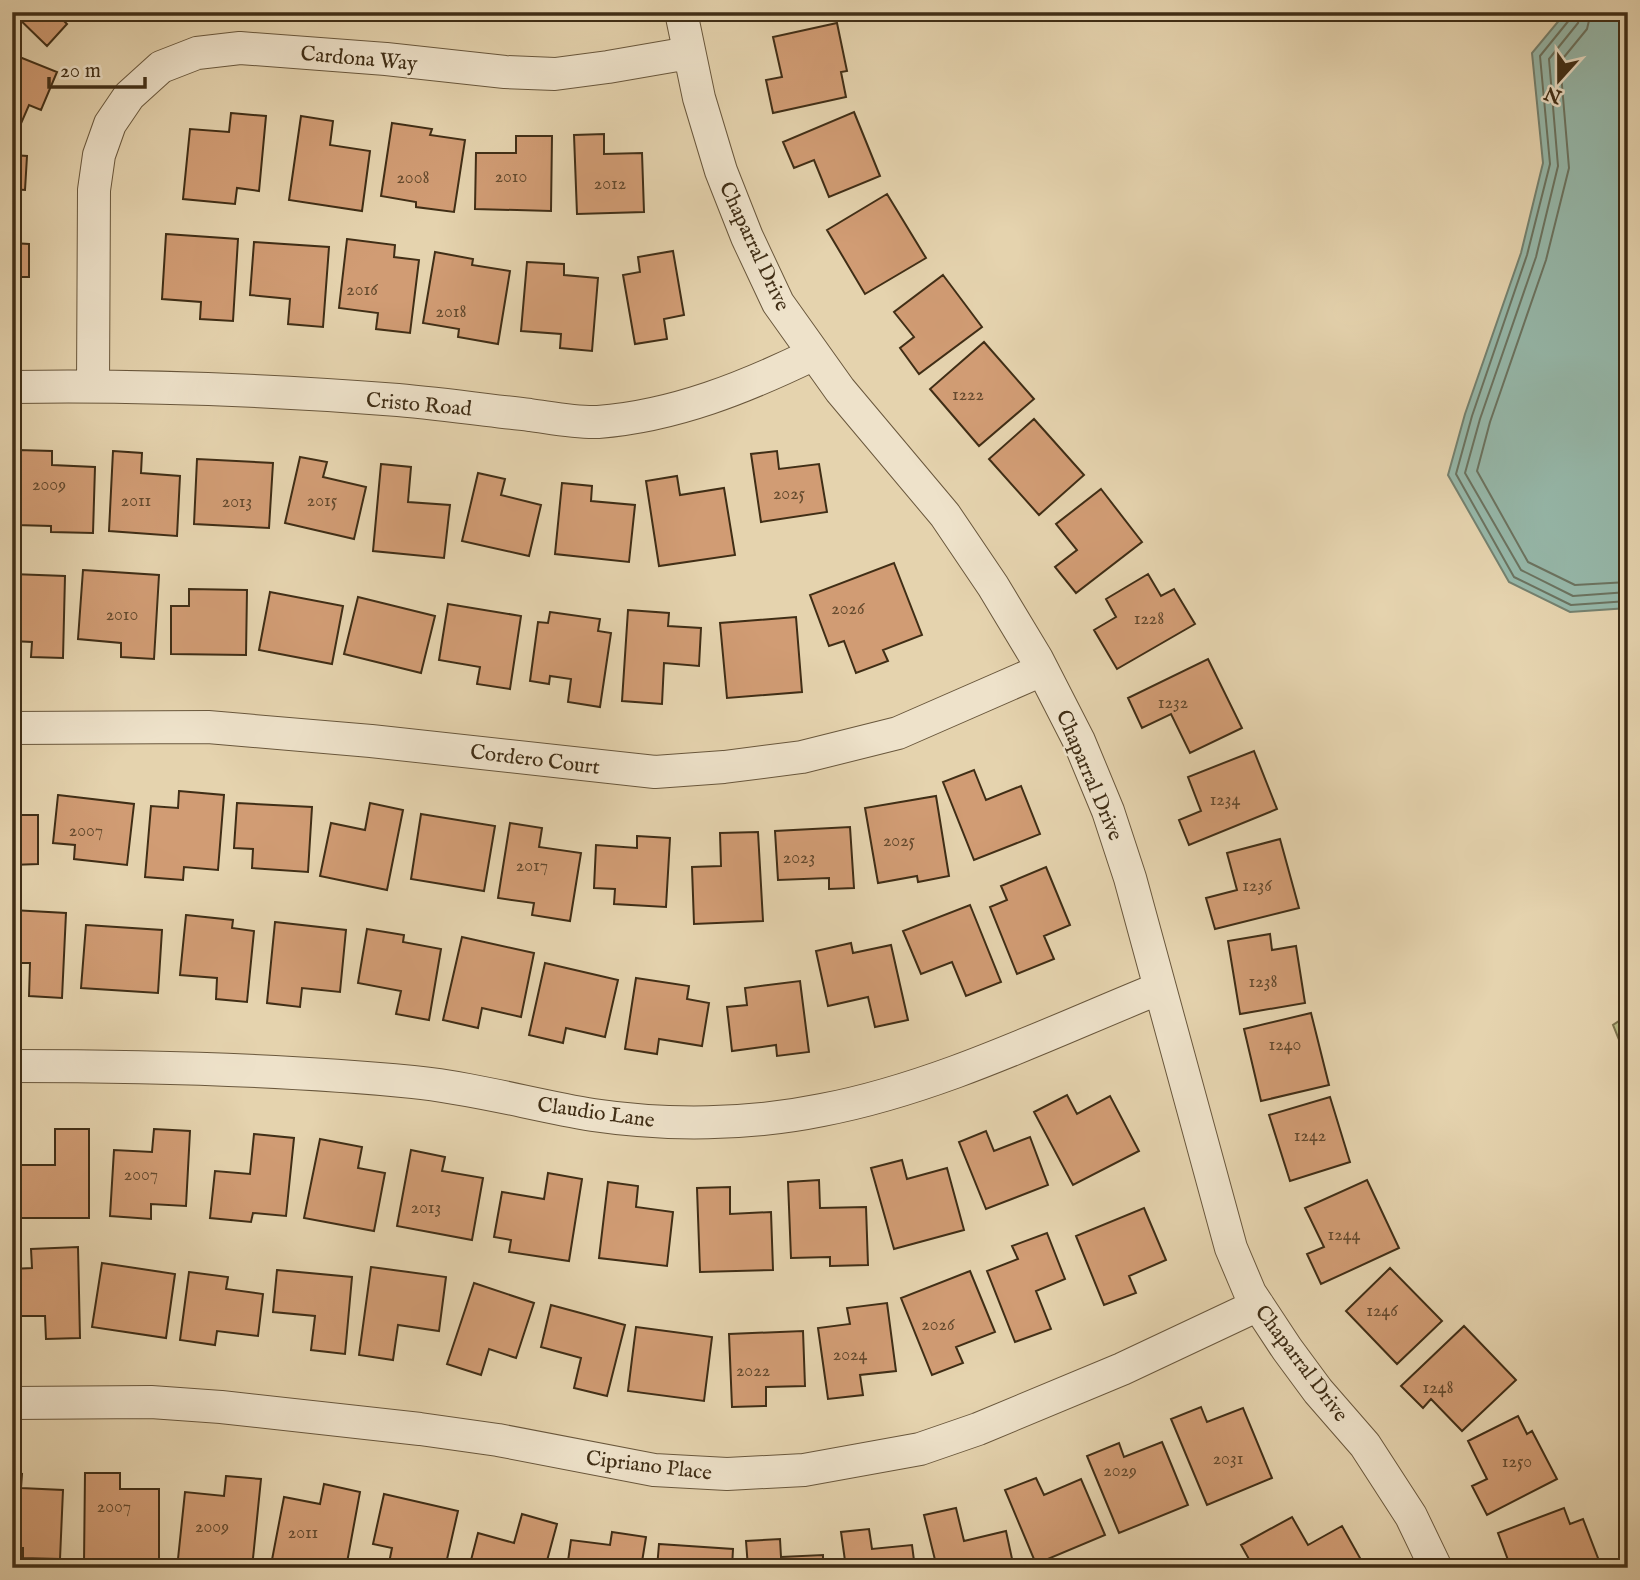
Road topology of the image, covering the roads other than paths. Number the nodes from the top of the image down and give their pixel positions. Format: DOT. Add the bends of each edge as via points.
graph roads {
  1 [pos="681,12"];
  2 [pos="689,52"];
  3 [pos="814,354"];
  4 [pos="93,386"];
  5 [pos="12,387"];
  6 [pos="1042,670"];
  7 [pos="12,728"];
  8 [pos="1160,988"];
  9 [pos="12,1066"];
  10 [pos="1258,1305"];
  11 [pos="12,1403"];
  12 [pos="1436,1568"];
  1 -- 2 [label="street, Chaparral Drive"];
  2 -- 3 [label="street, Chaparral Drive" via="721,171 747,237 778,303"];
  2 -- 4 [label="street, Cardona Way" via="555,74 240,48 197,53 161,67 129,96 110,124 99,155 94,190"];
  3 -- 4 [label="street, Cristo Road" via="705,400 596,422 398,400"];
  3 -- 6 [label="street, Chaparral Drive" via="945,515"];
  4 -- 5 [label="street, Cristo Road"];
  6 -- 7 [label="street, Cordero Court" via="898,733 802,757 655,772 208,727"];
  6 -- 8 [label="street, Chaparral Drive" via="1108,811"];
  8 -- 9 [label="street, Claudio Lane" via="900,1091 821,1111 746,1119 667,1122 594,1115 416,1083 227,1068"];
  8 -- 10 [label="street, Chaparral Drive" via="1231,1248"];
  10 -- 11 [label="street, Cipriano Place" via="978,1429 920,1449 804,1470 727,1474 654,1470 498,1440 221,1407 151,1402"];
  10 -- 12 [label="street, Chaparral Drive" via="1318,1391 1365,1445 1411,1516"];
}
